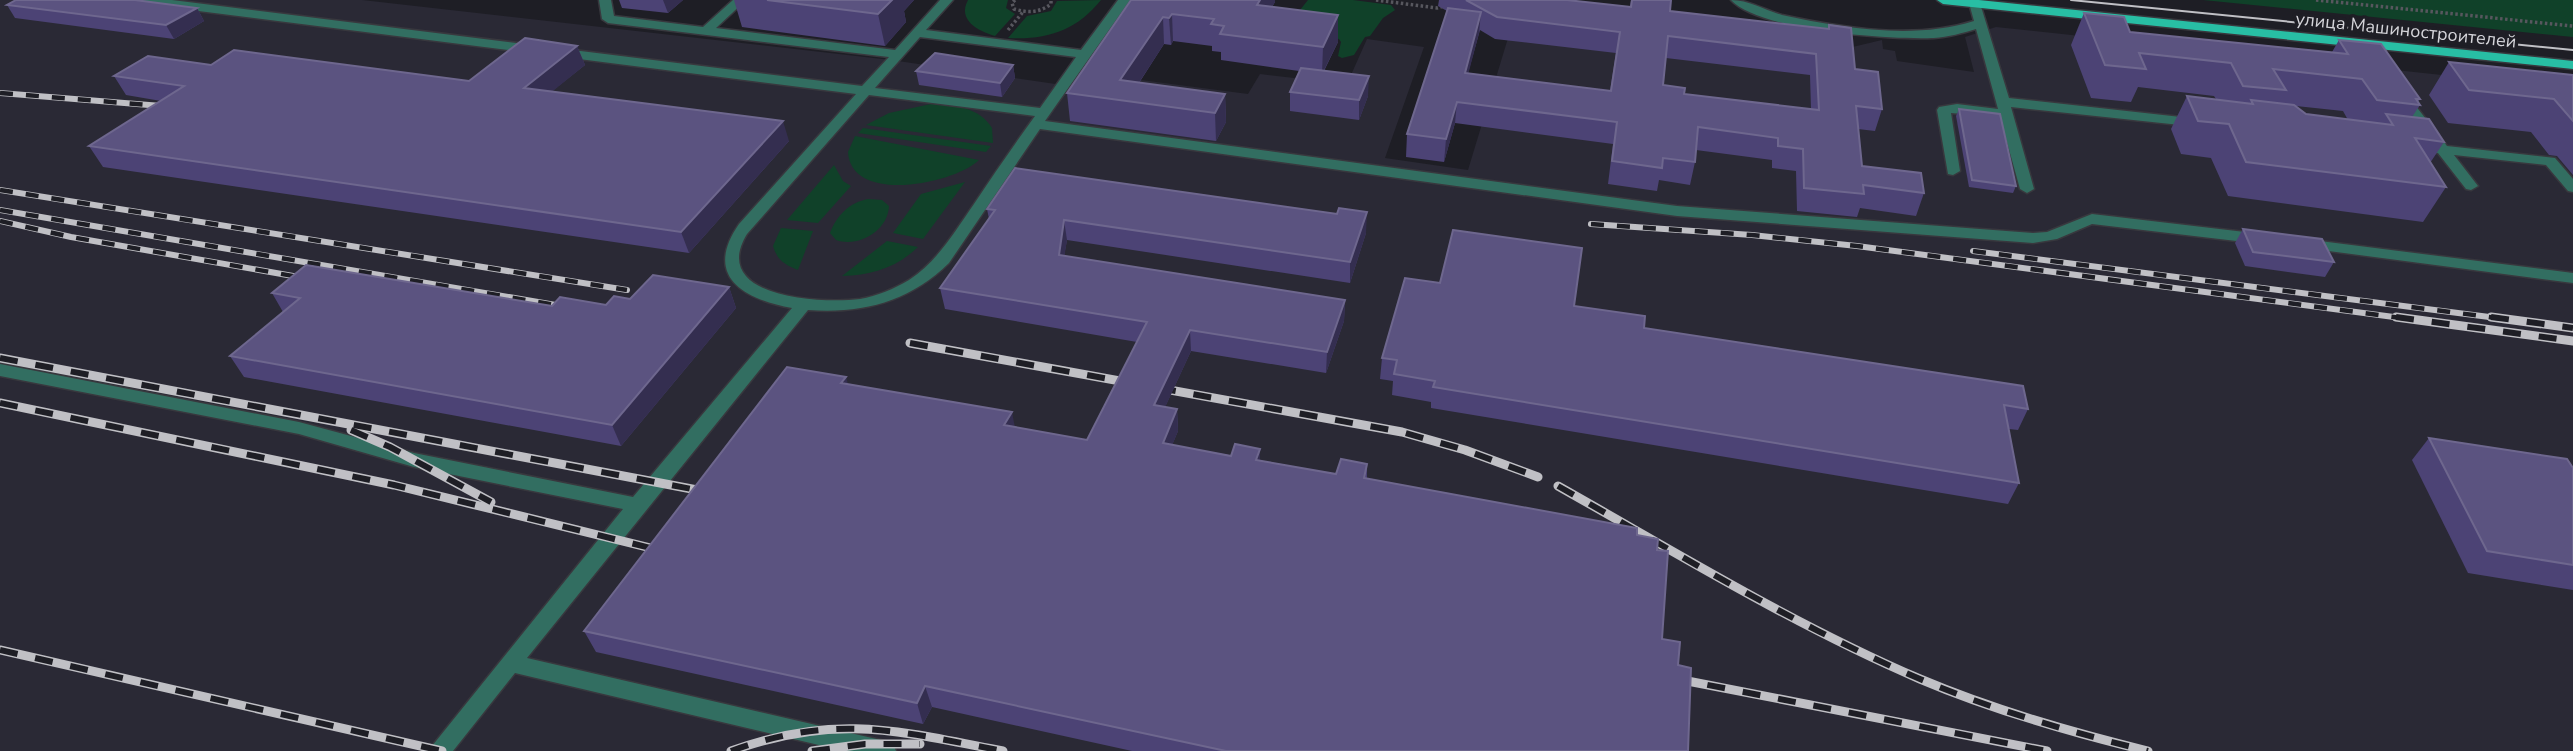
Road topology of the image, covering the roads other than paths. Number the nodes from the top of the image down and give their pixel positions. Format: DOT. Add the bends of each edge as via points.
graph roads {
  1 [pos="143,0"];
  2 [pos="605,0"];
  3 [pos="740,0"];
  4 [pos="947,0"];
  5 [pos="1124,0"];
  6 [pos="1737,0"];
  7 [pos="1943,0"];
  8 [pos="1976,3"];
  9 [pos="1981,23"];
  10 [pos="706,31"];
  11 [pos="917,33"];
  12 [pos="2364,43"];
  13 [pos="897,54"];
  14 [pos="1084,54"];
  15 [pos="2379,64"];
  16 [pos="2573,65"];
  17 [pos="866,89"];
  18 [pos="2410,107"];
  19 [pos="2006,108"];
  20 [pos="1040,118"];
  21 [pos="2212,124"];
  22 [pos="2402,145"];
  23 [pos="2443,149"];
  24 [pos="1953,171"];
  25 [pos="2471,186"];
  26 [pos="2573,188"];
  27 [pos="2027,189"];
  28 [pos="2573,278"];
  29 [pos="804,304"];
  30 [pos="0,370"];
  31 [pos="637,505"];
  32 [pos="510,663"];
  33 [pos="439,751"];
  34 [pos="885,751"];
  1 -- 17 [label="street"];
  2 -- 10 [label="street" via="608,19"];
  3 -- 10 [label="street"];
  4 -- 11 [label="street"];
  5 -- 14 [label="street"];
  6 -- 9 [label="street" via="1771,17 1888,32 1937,34"];
  7 -- 8 [label="main road, улица Машиностроителей"];
  8 -- 9 [label="street"];
  8 -- 12 [label="main road, улица Машиностроителей"];
  9 -- 19 [label="street"];
  10 -- 13 [label="street"];
  11 -- 13 [label="street"];
  11 -- 14 [label="street"];
  12 -- 15 [label="street"];
  12 -- 16 [label="main road, улица Машиностроителей"];
  13 -- 17 [label="street"];
  14 -- 20 [label="street"];
  17 -- 20 [label="street"];
  17 -- 29 [label="street" via="734,244 734,270 744,283 758,292"];
  18 -- 23 [label="street"];
  19 -- 21 [label="street"];
  19 -- 24 [label="street" via="1944,110"];
  19 -- 27 [label="street"];
  20 -- 28 [label="street" via="1616,204 1739,218 2033,238 2062,233 2077,222 2113,220"];
  20 -- 29 [label="street" via="943,260 919,282 860,304"];
  22 -- 23 [label="street"];
  23 -- 25 [label="street"];
  23 -- 26 [label="street" via="2550,161"];
  29 -- 31 [label="street"];
  30 -- 31 [label="street" via="299,428 414,460"];
  31 -- 32 [label="street"];
  32 -- 33 [label="street"];
  32 -- 34 [label="street"];
}
